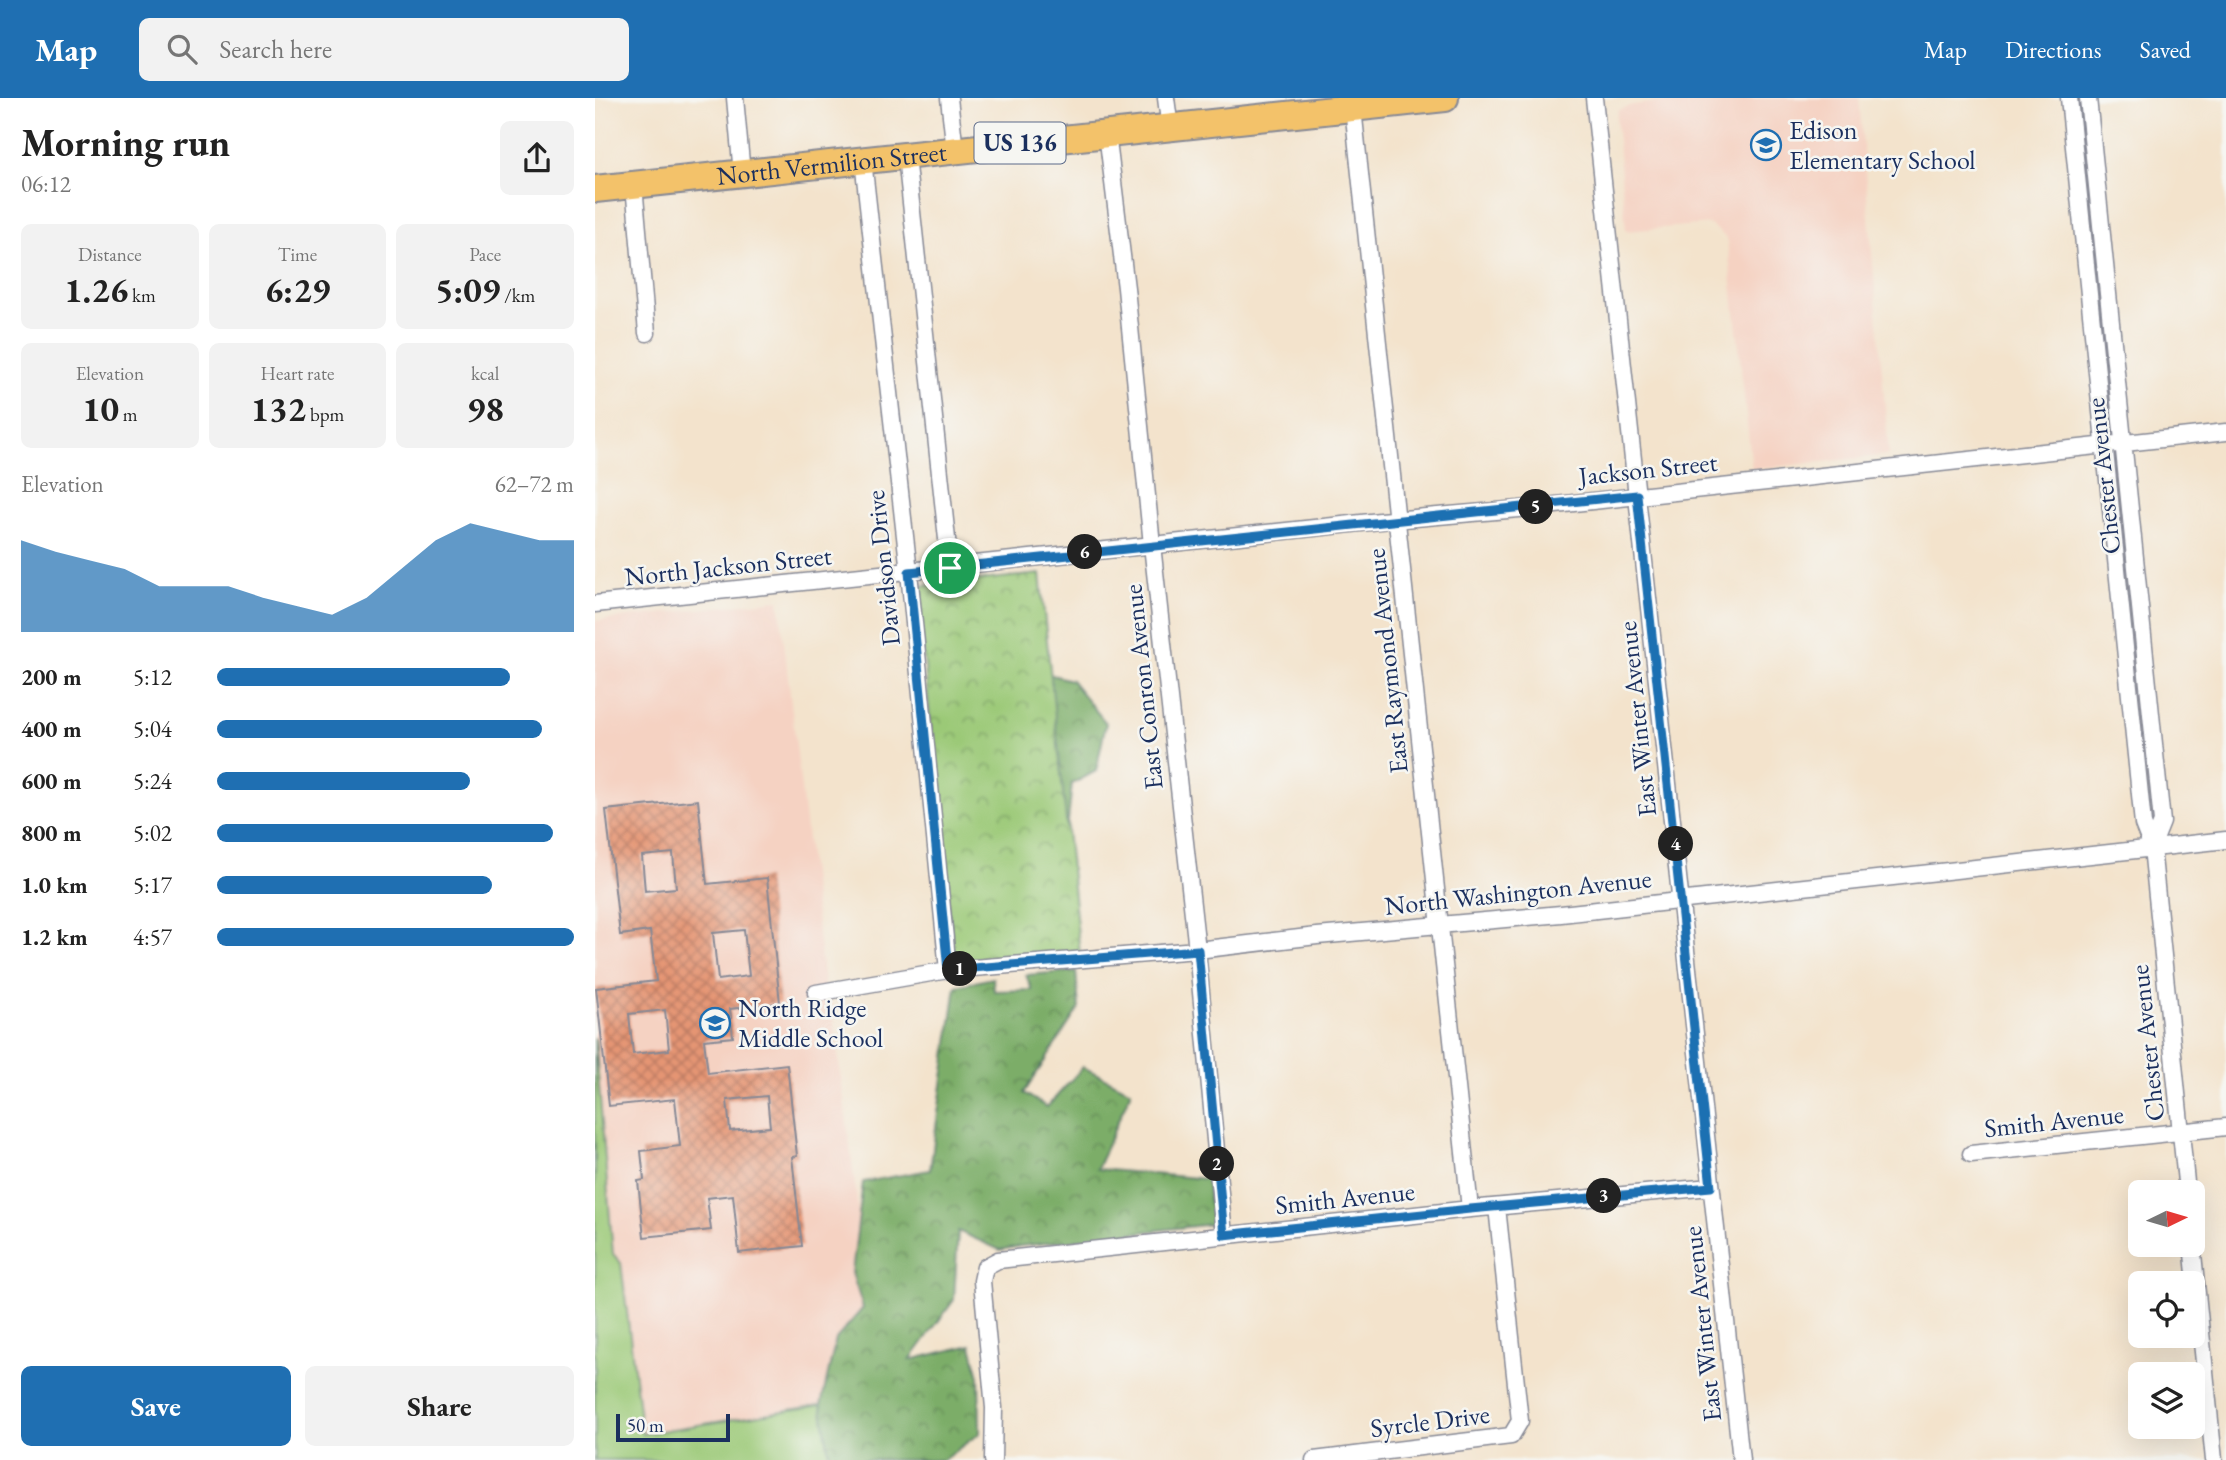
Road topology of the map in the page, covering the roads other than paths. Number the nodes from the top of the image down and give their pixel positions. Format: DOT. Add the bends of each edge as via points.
graph roads {
  1 [pos="735,98"];
  2 [pos="949,98"];
  3 [pos="1166,98"];
  4 [pos="1445,98"];
  5 [pos="1594,98"];
  6 [pos="2069,98"];
  7 [pos="2088,98"];
  8 [pos="1379,102"];
  9 [pos="1353,108"];
  10 [pos="1170,129"];
  11 [pos="1107,133"];
  12 [pos="955,150"];
  13 [pos="906,156"];
  14 [pos="863,160"];
  15 [pos="742,174"];
  16 [pos="634,185"];
  17 [pos="595,189"];
  18 [pos="2098,195"];
  19 [pos="2079,197"];
  20 [pos="647,334"];
  21 [pos="2226,432"];
  22 [pos="2124,444"];
  23 [pos="2104,446"];
  24 [pos="1637,495"];
  25 [pos="1397,519"];
  26 [pos="1152,545"];
  27 [pos="950,568"];
  28 [pos="909,572"];
  29 [pos="2137,576"];
  30 [pos="2118,579"];
  31 [pos="595,604"];
  32 [pos="2150,704"];
  33 [pos="2131,705"];
  34 [pos="2226,840"];
  35 [pos="2152,847"];
  36 [pos="1682,900"];
  37 [pos="1438,925"];
  38 [pos="1198,950"];
  39 [pos="948,970"];
  40 [pos="816,993"];
  41 [pos="2226,1127"];
  42 [pos="2181,1132"];
  43 [pos="1971,1154"];
  44 [pos="2186,1180"];
  45 [pos="1711,1187"];
  46 [pos="1497,1207"];
  47 [pos="1470,1209"];
  48 [pos="1224,1235"];
  49 [pos="2193,1257"];
  50 [pos="993,1460"];
  51 [pos="1314,1460"];
  52 [pos="1741,1460"];
  53 [pos="2214,1460"];
  1 -- 15 [label="street"];
  2 -- 12 [label="street"];
  3 -- 10 [label="street"];
  4 -- 8 [label="main road, North Vermilion Street / US 136"];
  5 -- 24 [label="street, East Winter Avenue"];
  6 -- 19 [label="street, Chester Avenue"];
  7 -- 18 [label="street, Chester Avenue"];
  8 -- 9 [label="main road, North Vermilion Street / US 136"];
  9 -- 10 [label="main road, North Vermilion Street / US 136"];
  9 -- 25 [label="street, East Raymond Avenue"];
  10 -- 11 [label="main road, North Vermilion Street / US 136"];
  11 -- 12 [label="main road, North Vermilion Street / US 136"];
  11 -- 26 [label="street, East Conron Avenue"];
  12 -- 13 [label="main road, North Vermilion Street / US 136"];
  13 -- 14 [label="main road, North Vermilion Street / US 136"];
  13 -- 27 [label="street"];
  14 -- 15 [label="main road, North Vermilion Street / US 136"];
  14 -- 28 [label="street, Davidson Drive"];
  15 -- 16 [label="main road, North Vermilion Street / US 136"];
  16 -- 17 [label="main road, North Vermilion Street / US 136"];
  16 -- 20 [label="street"];
  18 -- 19 [label="street"];
  18 -- 22 [label="street, Chester Avenue"];
  19 -- 23 [label="street, Chester Avenue"];
  21 -- 22 [label="street, Jackson Street"];
  22 -- 23 [label="street, Jackson Street"];
  22 -- 29 [label="street, Chester Avenue"];
  23 -- 24 [label="street, Jackson Street"];
  23 -- 30 [label="street, Chester Avenue"];
  24 -- 25 [label="street, Jackson Street"];
  24 -- 36 [label="street, East Winter Avenue"];
  25 -- 26 [label="street, Jackson Street"];
  25 -- 37 [label="street, East Raymond Avenue"];
  26 -- 27 [label="street, Jackson Street"];
  26 -- 38 [label="street, East Conron Avenue"];
  27 -- 28 [label="street, Jackson Street"];
  28 -- 31 [label="street, North Jackson Street"];
  28 -- 39 [label="street, Davidson Drive"];
  29 -- 30 [label="street"];
  29 -- 32 [label="street, Chester Avenue"];
  30 -- 33 [label="street, Chester Avenue"];
  32 -- 33 [label="street"];
  32 -- 35 [label="street, Chester Avenue" via="2162,821"];
  33 -- 35 [label="street, Chester Avenue" via="2143,824"];
  34 -- 35 [label="street, North Washington Avenue"];
  35 -- 36 [label="street, North Washington Avenue"];
  35 -- 42 [label="street, Chester Avenue"];
  36 -- 37 [label="street, North Washington Avenue"];
  36 -- 45 [label="street, East Winter Avenue"];
  37 -- 38 [label="street, North Washington Avenue"];
  37 -- 47 [label="street, East Raymond Avenue"];
  38 -- 39 [label="street, North Washington Avenue"];
  38 -- 48 [label="street, East Conron Avenue"];
  39 -- 40 [label="street, North Washington Avenue"];
  41 -- 42 [label="street, Smith Avenue"];
  42 -- 43 [label="street, Smith Avenue"];
  42 -- 44 [label="street, Chester Avenue"];
  45 -- 46 [label="street, Smith Avenue"];
  45 -- 52 [label="street, East Winter Avenue"];
  46 -- 47 [label="street, Smith Avenue"];
  46 -- 51 [label="street, Syrcle Drive" via="1520,1421 1511,1436"];
  47 -- 48 [label="street, Smith Avenue"];
  48 -- 50 [label="street, Smith Avenue" via="998,1260 985,1267 982,1281"];
  49 -- 53 [label="street"];
}
